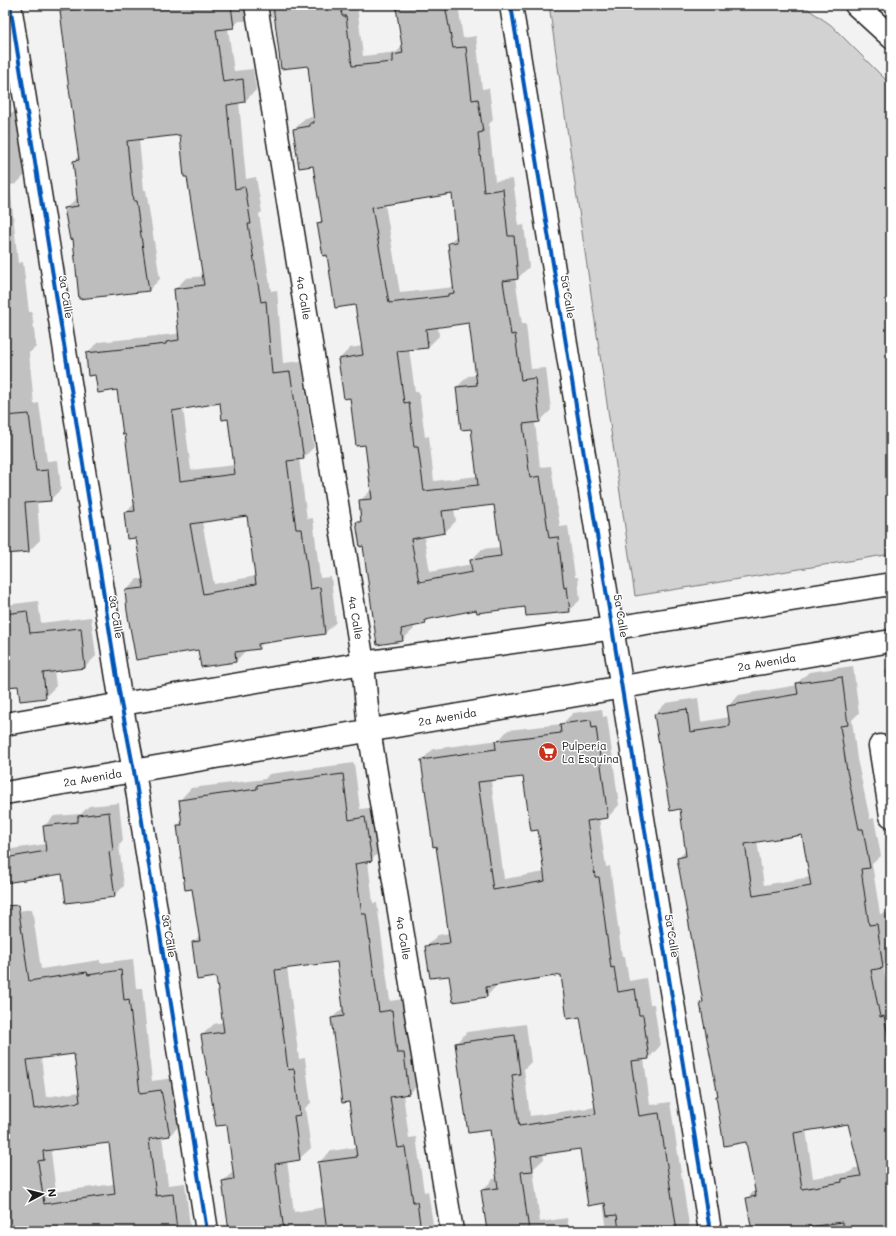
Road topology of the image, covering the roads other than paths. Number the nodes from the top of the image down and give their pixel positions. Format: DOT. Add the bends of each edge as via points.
graph roads {
  1 [pos="10,5"];
  2 [pos="256,5"];
  3 [pos="511,5"];
  4 [pos="856,5"];
  5 [pos="891,37"];
  6 [pos="891,584"];
  7 [pos="614,628"];
  8 [pos="891,641"];
  9 [pos="362,663"];
  10 [pos="623,688"];
  11 [pos="121,704"];
  12 [pos="5,724"];
  13 [pos="370,730"];
  14 [pos="880,746"];
  15 [pos="134,771"];
  16 [pos="5,793"];
  17 [pos="891,816"];
  18 [pos="207,1231"];
  19 [pos="452,1231"];
  20 [pos="710,1231"];
  1 -- 11 [label="street, 3a Calle"];
  2 -- 9 [label="street, 4a Calle"];
  3 -- 7 [label="street, 5a Calle"];
  4 -- 5 [label="street"];
  6 -- 7 [label="street"];
  7 -- 9 [label="street"];
  7 -- 10 [label="street, 5a Calle"];
  8 -- 10 [label="street, 2a Avenida"];
  9 -- 11 [label="street"];
  9 -- 13 [label="street, 4a Calle"];
  10 -- 13 [label="street, 2a Avenida"];
  10 -- 20 [label="street, 5a Calle"];
  11 -- 12 [label="street"];
  11 -- 15 [label="street, 3a Calle"];
  13 -- 15 [label="street, 2a Avenida"];
  13 -- 19 [label="street, 4a Calle"];
  14 -- 17 [label="street"];
  15 -- 16 [label="street, 2a Avenida"];
  15 -- 18 [label="street, 3a Calle"];
}
